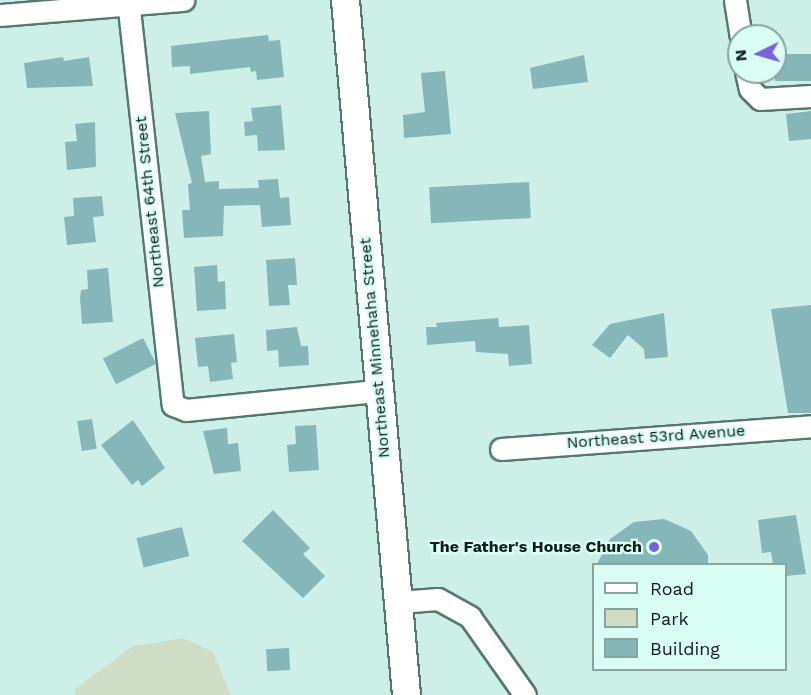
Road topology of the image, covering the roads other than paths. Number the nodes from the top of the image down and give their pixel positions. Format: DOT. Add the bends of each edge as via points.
graph roads {
  1 [pos="183,0"];
  2 [pos="345,0"];
  3 [pos="735,0"];
  4 [pos="128,1"];
  5 [pos="0,15"];
  6 [pos="739,24"];
  7 [pos="749,84"];
  8 [pos="811,96"];
  9 [pos="378,391"];
  10 [pos="811,426"];
  11 [pos="501,449"];
  12 [pos="398,602"];
  13 [pos="406,695"];
  14 [pos="525,695"];
  1 -- 4 [label="street"];
  2 -- 9 [label="main road, Northeast Minnehaha Street"];
  3 -- 6 [label="street"];
  4 -- 5 [label="street"];
  4 -- 9 [label="street, Northeast 64th Street" via="173,405 186,410"];
  7 -- 8 [label="street" via="760,99"];
  9 -- 12 [label="main road, Northeast Minnehaha Street"];
  10 -- 11 [label="street, Northeast 53rd Avenue"];
  12 -- 13 [label="main road, Northeast Minnehaha Street"];
  12 -- 14 [label="street" via="438,599 470,617"];
}
